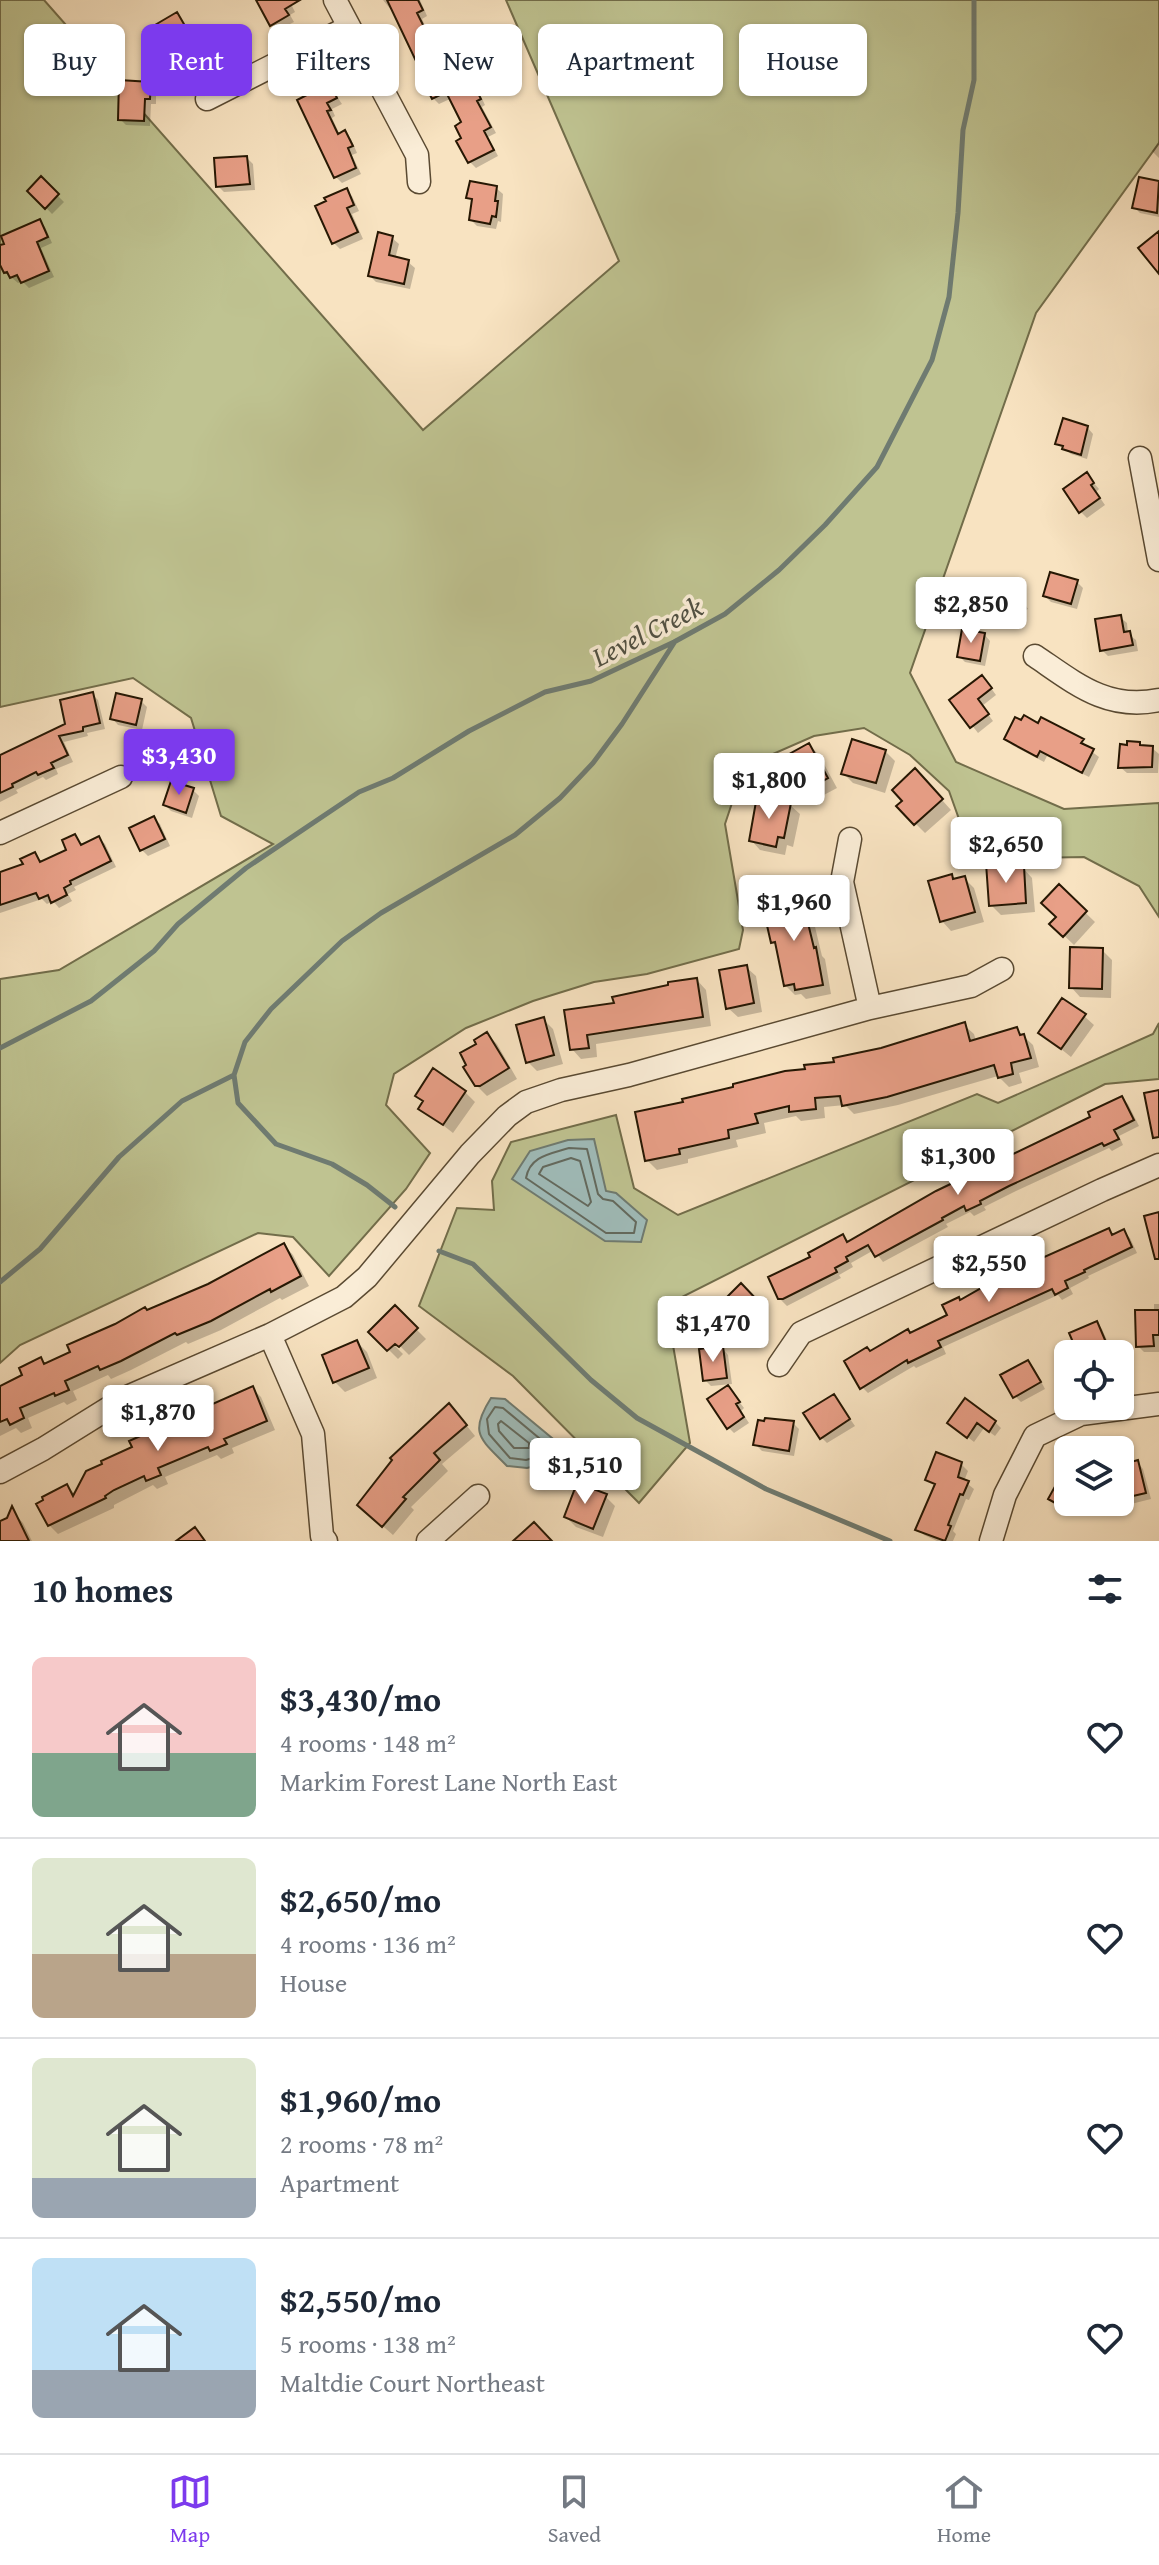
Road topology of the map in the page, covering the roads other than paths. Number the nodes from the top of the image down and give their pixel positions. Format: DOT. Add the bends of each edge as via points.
graph roads {
  1 [pos="335,0"];
  2 [pos="347,24"];
  3 [pos="268,68"];
  4 [pos="386,96"];
  5 [pos="207,99"];
  6 [pos="419,182"];
  7 [pos="1140,458"];
  8 [pos="1159,560"];
  9 [pos="1035,656"];
  10 [pos="1159,700"];
  11 [pos="121,777"];
  12 [pos="0,833"];
  13 [pos="850,839"];
  14 [pos="1002,969"];
  15 [pos="870,1008"];
  16 [pos="1159,1165"];
  17 [pos="270,1335"];
  18 [pos="779,1365"];
  19 [pos="1159,1404"];
  20 [pos="0,1472"];
  21 [pos="478,1496"];
  22 [pos="319,1539"];
  23 [pos="428,1541"];
  24 [pos="991,1541"];
  1 -- 2 [label="street"];
  3 -- 5 [label="street"];
  4 -- 6 [label="street" via="417,155"];
  7 -- 8 [label="street"];
  9 -- 10 [label="street" via="1092,695 1140,704"];
  11 -- 12 [label="street"];
  13 -- 15 [label="street" via="842,882"];
  14 -- 15 [label="street" via="971,986"];
  15 -- 17 [label="street" via="526,1102 470,1154 367,1277 344,1297"];
  16 -- 18 [label="street" via="801,1333"];
  17 -- 20 [label="street" via="125,1398"];
  17 -- 22 [label="street" via="313,1434"];
  19 -- 24 [label="street" via="1081,1414 1035,1436 1005,1495"];
  21 -- 23 [label="street"];
}
